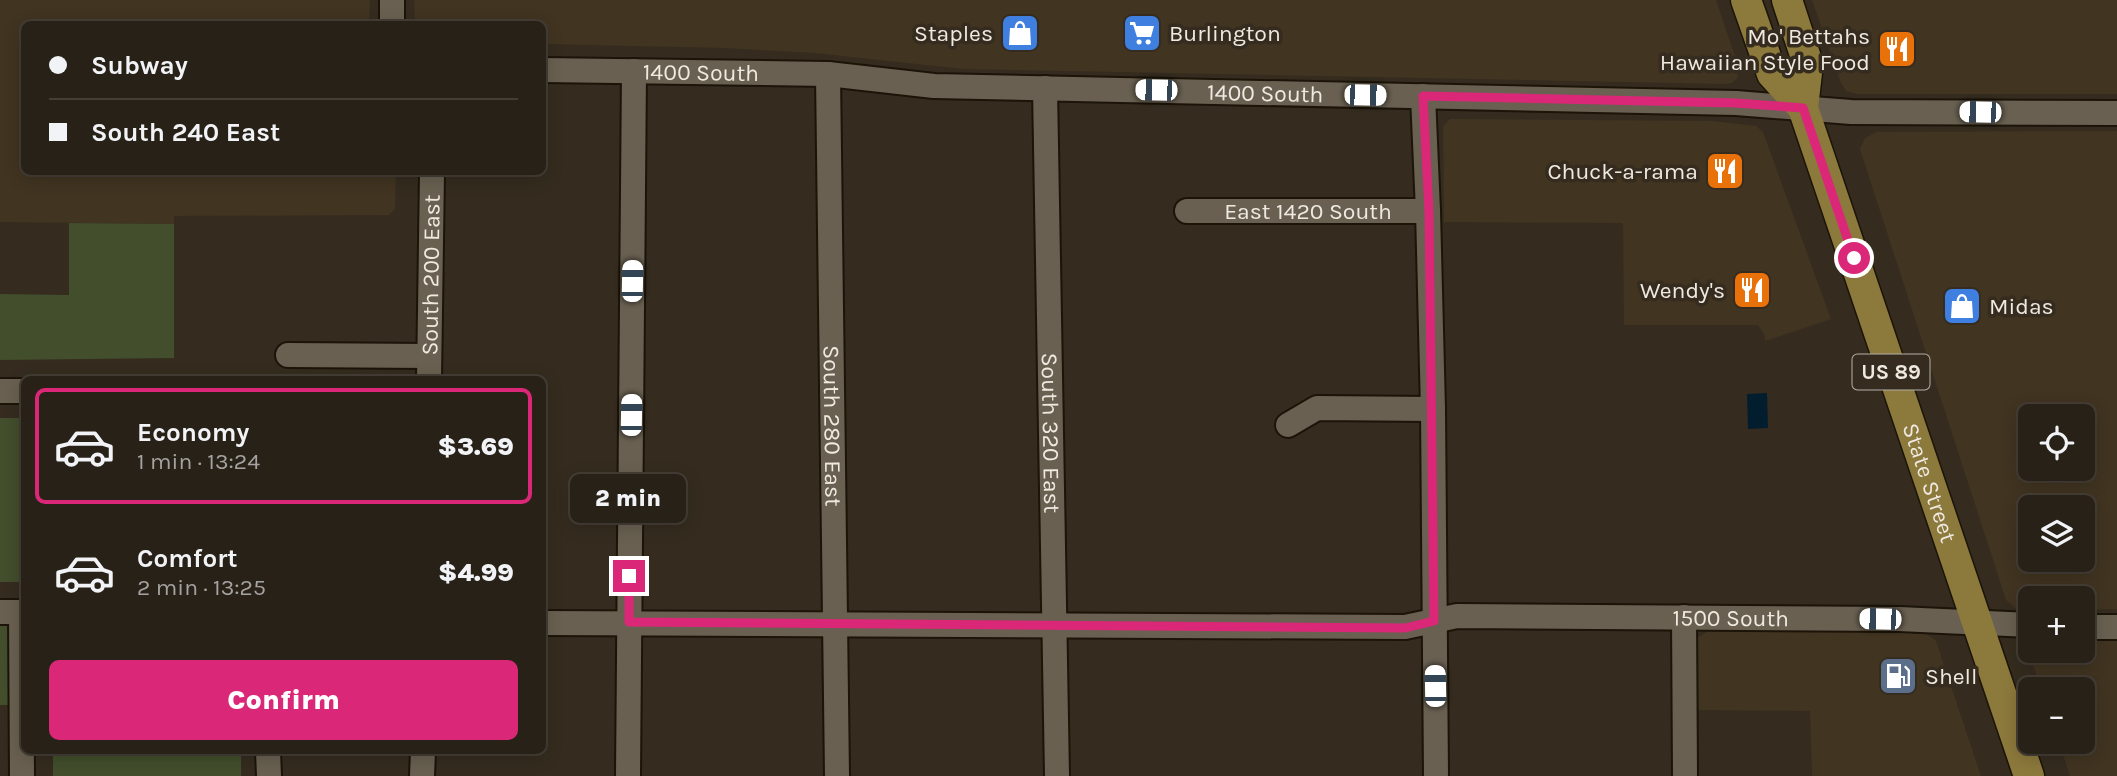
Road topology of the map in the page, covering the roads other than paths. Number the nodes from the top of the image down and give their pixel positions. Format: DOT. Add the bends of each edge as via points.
graph roads {
  1 [pos="392,0"];
  2 [pos="1746,0"];
  3 [pos="1787,0"];
  4 [pos="392,21"];
  5 [pos="546,70"];
  6 [pos="634,71"];
  7 [pos="828,74"];
  8 [pos="1045,88"];
  9 [pos="1423,96"];
  10 [pos="1803,108"];
  11 [pos="2117,113"];
  12 [pos="432,175"];
  13 [pos="1187,211"];
  14 [pos="1429,211"];
  15 [pos="288,355"];
  16 [pos="429,368"];
  17 [pos="0,391"];
  18 [pos="21,391"];
  19 [pos="1433,409"];
  20 [pos="1288,425"];
  21 [pos="10,612"];
  22 [pos="1684,617"];
  23 [pos="1434,621"];
  24 [pos="629,622"];
  25 [pos="1978,622"];
  26 [pos="546,623"];
  27 [pos="836,624"];
  28 [pos="2018,624"];
  29 [pos="1053,625"];
  30 [pos="2095,627"];
  31 [pos="2117,627"];
  32 [pos="268,754"];
  33 [pos="423,754"];
  34 [pos="22,776"];
  35 [pos="269,776"];
  36 [pos="422,776"];
  37 [pos="628,776"];
  38 [pos="837,776"];
  39 [pos="1057,776"];
  40 [pos="1436,776"];
  41 [pos="1685,776"];
  42 [pos="2029,776"];
  1 -- 4 [label="street"];
  2 -- 10 [label="main road, State Street / US 89" via="1772,74"];
  3 -- 10 [label="main road, State Street / US 89" via="1808,64"];
  5 -- 6 [label="street, 1400 South"];
  6 -- 7 [label="street, 1400 South"];
  6 -- 24 [label="street"];
  7 -- 8 [label="street, 1400 South" via="934,86"];
  7 -- 27 [label="street, South 280 East"];
  8 -- 9 [label="street, 1400 South"];
  8 -- 29 [label="street, South 320 East"];
  9 -- 10 [label="street, 1400 South"];
  9 -- 14 [label="street"];
  10 -- 11 [label="street, 1400 South"];
  10 -- 25 [label="main road, State Street / US 89"];
  12 -- 16 [label="street, South 200 East"];
  13 -- 14 [label="street, East 1420 South"];
  14 -- 19 [label="street"];
  15 -- 16 [label="street"];
  17 -- 18 [label="street"];
  19 -- 20 [label="street" via="1317,408"];
  19 -- 23 [label="street"];
  21 -- 34 [label="street"];
  22 -- 23 [label="street, 1500 South" via="1457,616"];
  22 -- 25 [label="street, 1500 South"];
  22 -- 41 [label="street"];
  23 -- 29 [label="street, 1500 South" via="1405,628"];
  23 -- 40 [label="street"];
  24 -- 26 [label="street, 1500 South"];
  24 -- 27 [label="street, 1500 South"];
  24 -- 37 [label="street"];
  25 -- 28 [label="street, 1500 South"];
  25 -- 42 [label="main road, State Street / US 89"];
  27 -- 29 [label="street, 1500 South"];
  27 -- 38 [label="street, South 280 East"];
  29 -- 39 [label="street, South 320 East"];
  30 -- 31 [label="street"];
  32 -- 35 [label="street"];
  33 -- 36 [label="street"];
}
